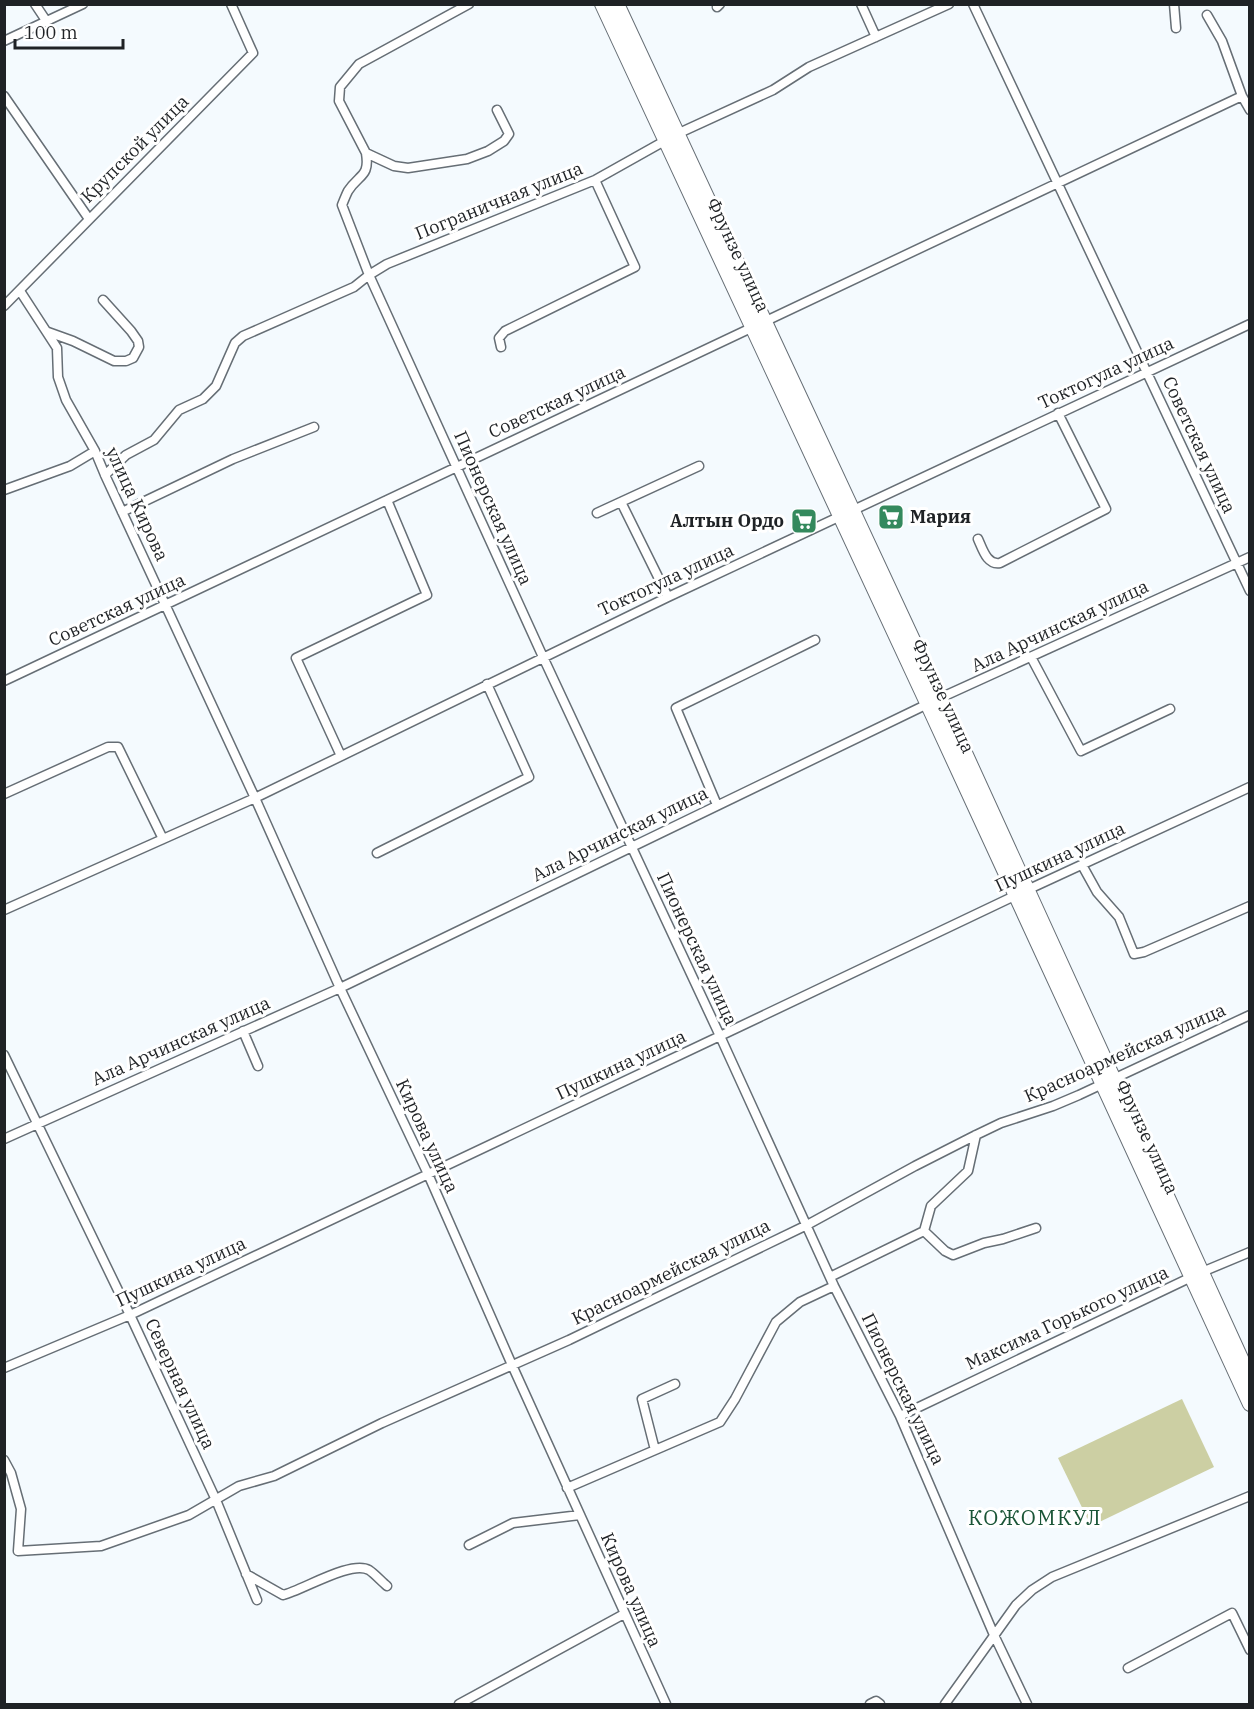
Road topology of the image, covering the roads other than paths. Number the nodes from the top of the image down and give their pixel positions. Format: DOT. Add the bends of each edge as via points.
graph roads {
  1 [pos="35,4"];
  2 [pos="83,4"];
  3 [pos="231,4"];
  4 [pos="469,4"];
  5 [pos="602,4"];
  6 [pos="617,4"];
  7 [pos="861,4"];
  8 [pos="949,4"];
  9 [pos="973,4"];
  10 [pos="1174,4"];
  11 [pos="1207,15"];
  12 [pos="47,22"];
  13 [pos="1176,28"];
  14 [pos="876,37"];
  15 [pos="4,41"];
  16 [pos="4,96"];
  17 [pos="1242,96"];
  18 [pos="497,110"];
  19 [pos="1250,110"];
  20 [pos="671,137"];
  21 [pos="366,153"];
  22 [pos="594,180"];
  23 [pos="1058,183"];
  24 [pos="89,219"];
  25 [pos="369,275"];
  26 [pos="20,291"];
  27 [pos="103,300"];
  28 [pos="4,306"];
  29 [pos="1250,324"];
  30 [pos="759,325"];
  31 [pos="48,332"];
  32 [pos="501,347"];
  33 [pos="1147,372"];
  34 [pos="1058,413"];
  35 [pos="314,427"];
  36 [pos="95,451"];
  37 [pos="699,466"];
  38 [pos="456,467"];
  39 [pos="105,475"];
  40 [pos="4,490"];
  41 [pos="387,500"];
  42 [pos="621,502"];
  43 [pos="122,512"];
  44 [pos="597,513"];
  45 [pos="846,513"];
  46 [pos="978,539"];
  47 [pos="1250,557"];
  48 [pos="1236,563"];
  49 [pos="1250,591"];
  50 [pos="668,597"];
  51 [pos="166,606"];
  52 [pos="815,640"];
  53 [pos="543,657"];
  54 [pos="1030,657"];
  55 [pos="4,681"];
  56 [pos="487,684"];
  57 [pos="934,702"];
  58 [pos="1170,709"];
  59 [pos="340,756"];
  60 [pos="1250,787"];
  61 [pos="4,794"];
  62 [pos="255,798"];
  63 [pos="717,805"];
  64 [pos="163,839"];
  65 [pos="631,848"];
  66 [pos="377,853"];
  67 [pos="1082,865"];
  68 [pos="1021,892"];
  69 [pos="1250,906"];
  70 [pos="4,910"];
  71 [pos="340,988"];
  72 [pos="1250,1015"];
  73 [pos="243,1031"];
  74 [pos="720,1036"];
  75 [pos="4,1055"];
  76 [pos="258,1066"];
  77 [pos="1108,1081"];
  78 [pos="38,1123"];
  79 [pos="976,1135"];
  80 [pos="4,1139"];
  81 [pos="428,1174"];
  82 [pos="807,1225"];
  83 [pos="1036,1228"];
  84 [pos="924,1231"];
  85 [pos="1250,1252"];
  86 [pos="1197,1275"];
  87 [pos="830,1277"];
  88 [pos="834,1286"];
  89 [pos="130,1315"];
  90 [pos="512,1365"];
  91 [pos="4,1368"];
  92 [pos="1250,1378"];
  93 [pos="675,1384"];
  94 [pos="1250,1404"];
  95 [pos="900,1416"];
  96 [pos="655,1450"];
  97 [pos="4,1460"];
  98 [pos="567,1488"];
  99 [pos="1250,1496"];
  100 [pos="216,1500"];
  101 [pos="580,1515"];
  102 [pos="469,1545"];
  103 [pos="246,1573"];
  104 [pos="387,1586"];
  105 [pos="257,1600"];
  106 [pos="624,1614"];
  107 [pos="994,1635"];
  108 [pos="1250,1650"];
  109 [pos="1128,1668"];
  110 [pos="459,1704"];
  111 [pos="666,1704"];
  112 [pos="870,1704"];
  113 [pos="880,1704"];
  114 [pos="945,1704"];
  115 [pos="1027,1704"];
  1 -- 12 [label="street"];
  2 -- 12 [label="street"];
  3 -- 24 [label="street, Крупской улица" via="253,53"];
  4 -- 21 [label="street" via="359,64 340,87 339,101"];
  5 -- 20 [label="main road, Фрунзе улица"];
  6 -- 20 [label="main road, Фрунзе улица"];
  7 -- 14 [label="street"];
  8 -- 14 [label="street, Пограничная улица"];
  9 -- 23 [label="street, Советская улица"];
  10 -- 13 [label="street"];
  11 -- 17 [label="street" via="1222,41"];
  12 -- 15 [label="street"];
  14 -- 20 [label="street, Пограничная улица"];
  16 -- 24 [label="street"];
  17 -- 19 [label="street"];
  17 -- 23 [label="street, Советская улица"];
  18 -- 21 [label="street" via="509,134 488,152 467,159 408,168"];
  20 -- 22 [label="street, Пограничная улица"];
  20 -- 30 [label="main road, Фрунзе улица"];
  21 -- 25 [label="street, Пионерская улица" via="368,165 342,204"];
  22 -- 25 [label="street, Пограничная улица" via="387,264"];
  22 -- 32 [label="street" via="635,267 506,331 499,338"];
  23 -- 30 [label="street, Советская улица"];
  23 -- 33 [label="street, Советская улица"];
  24 -- 26 [label="street, Крупской улица"];
  25 -- 38 [label="street, Пионерская улица"];
  25 -- 39 [label="street, Пограничная улица" via="354,287 243,336 235,343 216,387 203,399 179,410 154,440 126,455"];
  26 -- 28 [label="street, Крупской улица"];
  26 -- 31 [label="street, улица Кирова"];
  27 -- 31 [label="street" via="138,341 133,358 114,361"];
  29 -- 33 [label="street, Токтогула улица"];
  30 -- 38 [label="street, Советская улица"];
  30 -- 45 [label="main road, Фрунзе улица"];
  31 -- 36 [label="street, улица Кирова" via="57,348 58,377 66,400"];
  33 -- 34 [label="street, Токтогула улица"];
  33 -- 48 [label="street, Советская улица"];
  34 -- 45 [label="street, Токтогула улица"];
  34 -- 46 [label="street" via="1106,509 1000,563 990,562"];
  35 -- 43 [label="street" via="233,459"];
  36 -- 39 [label="street, улица Кирова"];
  36 -- 40 [label="street" via="70,466"];
  37 -- 42 [label="street"];
  38 -- 41 [label="street, Советская улица"];
  38 -- 53 [label="street, Пионерская улица"];
  39 -- 43 [label="street, улица Кирова"];
  41 -- 51 [label="street, Советская улица"];
  41 -- 59 [label="street" via="427,595 297,658"];
  42 -- 44 [label="street"];
  42 -- 50 [label="street"];
  43 -- 51 [label="street, улица Кирова"];
  45 -- 50 [label="street, Токтогула улица"];
  45 -- 57 [label="main road, Фрунзе улица"];
  47 -- 48 [label="street, Ала Арчинская улица"];
  48 -- 49 [label="street, Советская улица"];
  48 -- 54 [label="street, Ала Арчинская улица"];
  50 -- 53 [label="street, Токтогула улица"];
  51 -- 55 [label="street, Советская улица"];
  51 -- 62 [label="street, улица Кирова"];
  52 -- 63 [label="street" via="676,708"];
  53 -- 56 [label="street, Токтогула улица"];
  53 -- 65 [label="street, Пионерская улица"];
  54 -- 57 [label="street, Ала Арчинская улица"];
  54 -- 58 [label="street" via="1081,751"];
  56 -- 59 [label="street, Токтогула улица"];
  56 -- 66 [label="street" via="529,777"];
  57 -- 63 [label="street, Ала Арчинская улица"];
  57 -- 68 [label="main road, Фрунзе улица"];
  59 -- 62 [label="street, Токтогула улица"];
  60 -- 67 [label="street, Пушкина улица"];
  61 -- 64 [label="street" via="108,747 118,747"];
  62 -- 64 [label="street, Токтогула улица"];
  62 -- 71 [label="street, Кирова улица"];
  63 -- 65 [label="street, Ала Арчинская улица"];
  64 -- 70 [label="street, Токтогула улица"];
  65 -- 71 [label="street, Ала Арчинская улица"];
  65 -- 74 [label="street, Пионерская улица"];
  67 -- 68 [label="street, Пушкина улица"];
  67 -- 69 [label="street" via="1097,892 1119,917 1134,954"];
  68 -- 74 [label="street, Пушкина улица"];
  68 -- 77 [label="main road, Фрунзе улица"];
  71 -- 73 [label="street, Ала Арчинская улица"];
  71 -- 81 [label="street, Кирова улица"];
  72 -- 77 [label="street, Красноармейская улица"];
  73 -- 76 [label="street"];
  73 -- 78 [label="street, Ала Арчинская улица"];
  74 -- 81 [label="street, Пушкина улица"];
  74 -- 82 [label="street, Пионерская улица"];
  75 -- 78 [label="street, Северная улица"];
  77 -- 79 [label="street, Красноармейская улица"];
  77 -- 86 [label="main road, Фрунзе улица"];
  78 -- 80 [label="street, Ала Арчинская улица"];
  78 -- 89 [label="street, Северная улица"];
  79 -- 82 [label="street, Красноармейская улица"];
  79 -- 84 [label="street" via="968,1172 931,1206"];
  81 -- 89 [label="street, Пушкина улица"];
  81 -- 90 [label="street, Кирова улица"];
  82 -- 87 [label="street, Пионерская улица"];
  82 -- 90 [label="street, Красноармейская улица"];
  83 -- 84 [label="street" via="953,1255"];
  84 -- 87 [label="street"];
  85 -- 86 [label="street, Максима Горького улица"];
  86 -- 92 [label="main road, Фрунзе улица"];
  86 -- 94 [label="main road, Фрунзе улица"];
  86 -- 95 [label="street, Максима Горького улица"];
  87 -- 88 [label="street, Пионерская улица"];
  88 -- 95 [label="street, Пионерская улица"];
  88 -- 96 [label="street" via="800,1302 776,1322 720,1422"];
  89 -- 91 [label="street, Пушкина улица"];
  89 -- 100 [label="street, Северная улица"];
  90 -- 98 [label="street, Кирова улица"];
  90 -- 100 [label="street, Красноармейская улица" via="274,1476 238,1486"];
  93 -- 96 [label="street" via="642,1399"];
  95 -- 107 [label="street, Пионерская улица"];
  96 -- 98 [label="street"];
  97 -- 100 [label="street, Красноармейская улица" via="21,1509 18,1551 101,1546 189,1515"];
  98 -- 101 [label="street, Кирова улица"];
  99 -- 107 [label="street" via="1052,1577 1016,1605"];
  100 -- 103 [label="street, Северная улица"];
  101 -- 102 [label="street" via="513,1523"];
  101 -- 106 [label="street, Кирова улица"];
  103 -- 104 [label="street" via="283,1595 358,1568 368,1569"];
  103 -- 105 [label="street, Северная улица"];
  106 -- 110 [label="street"];
  106 -- 111 [label="street, Кирова улица"];
  107 -- 114 [label="street"];
  107 -- 115 [label="street, Пионерская улица"];
  108 -- 109 [label="street" via="1232,1613"];
  112 -- 113 [label="street"];
}
